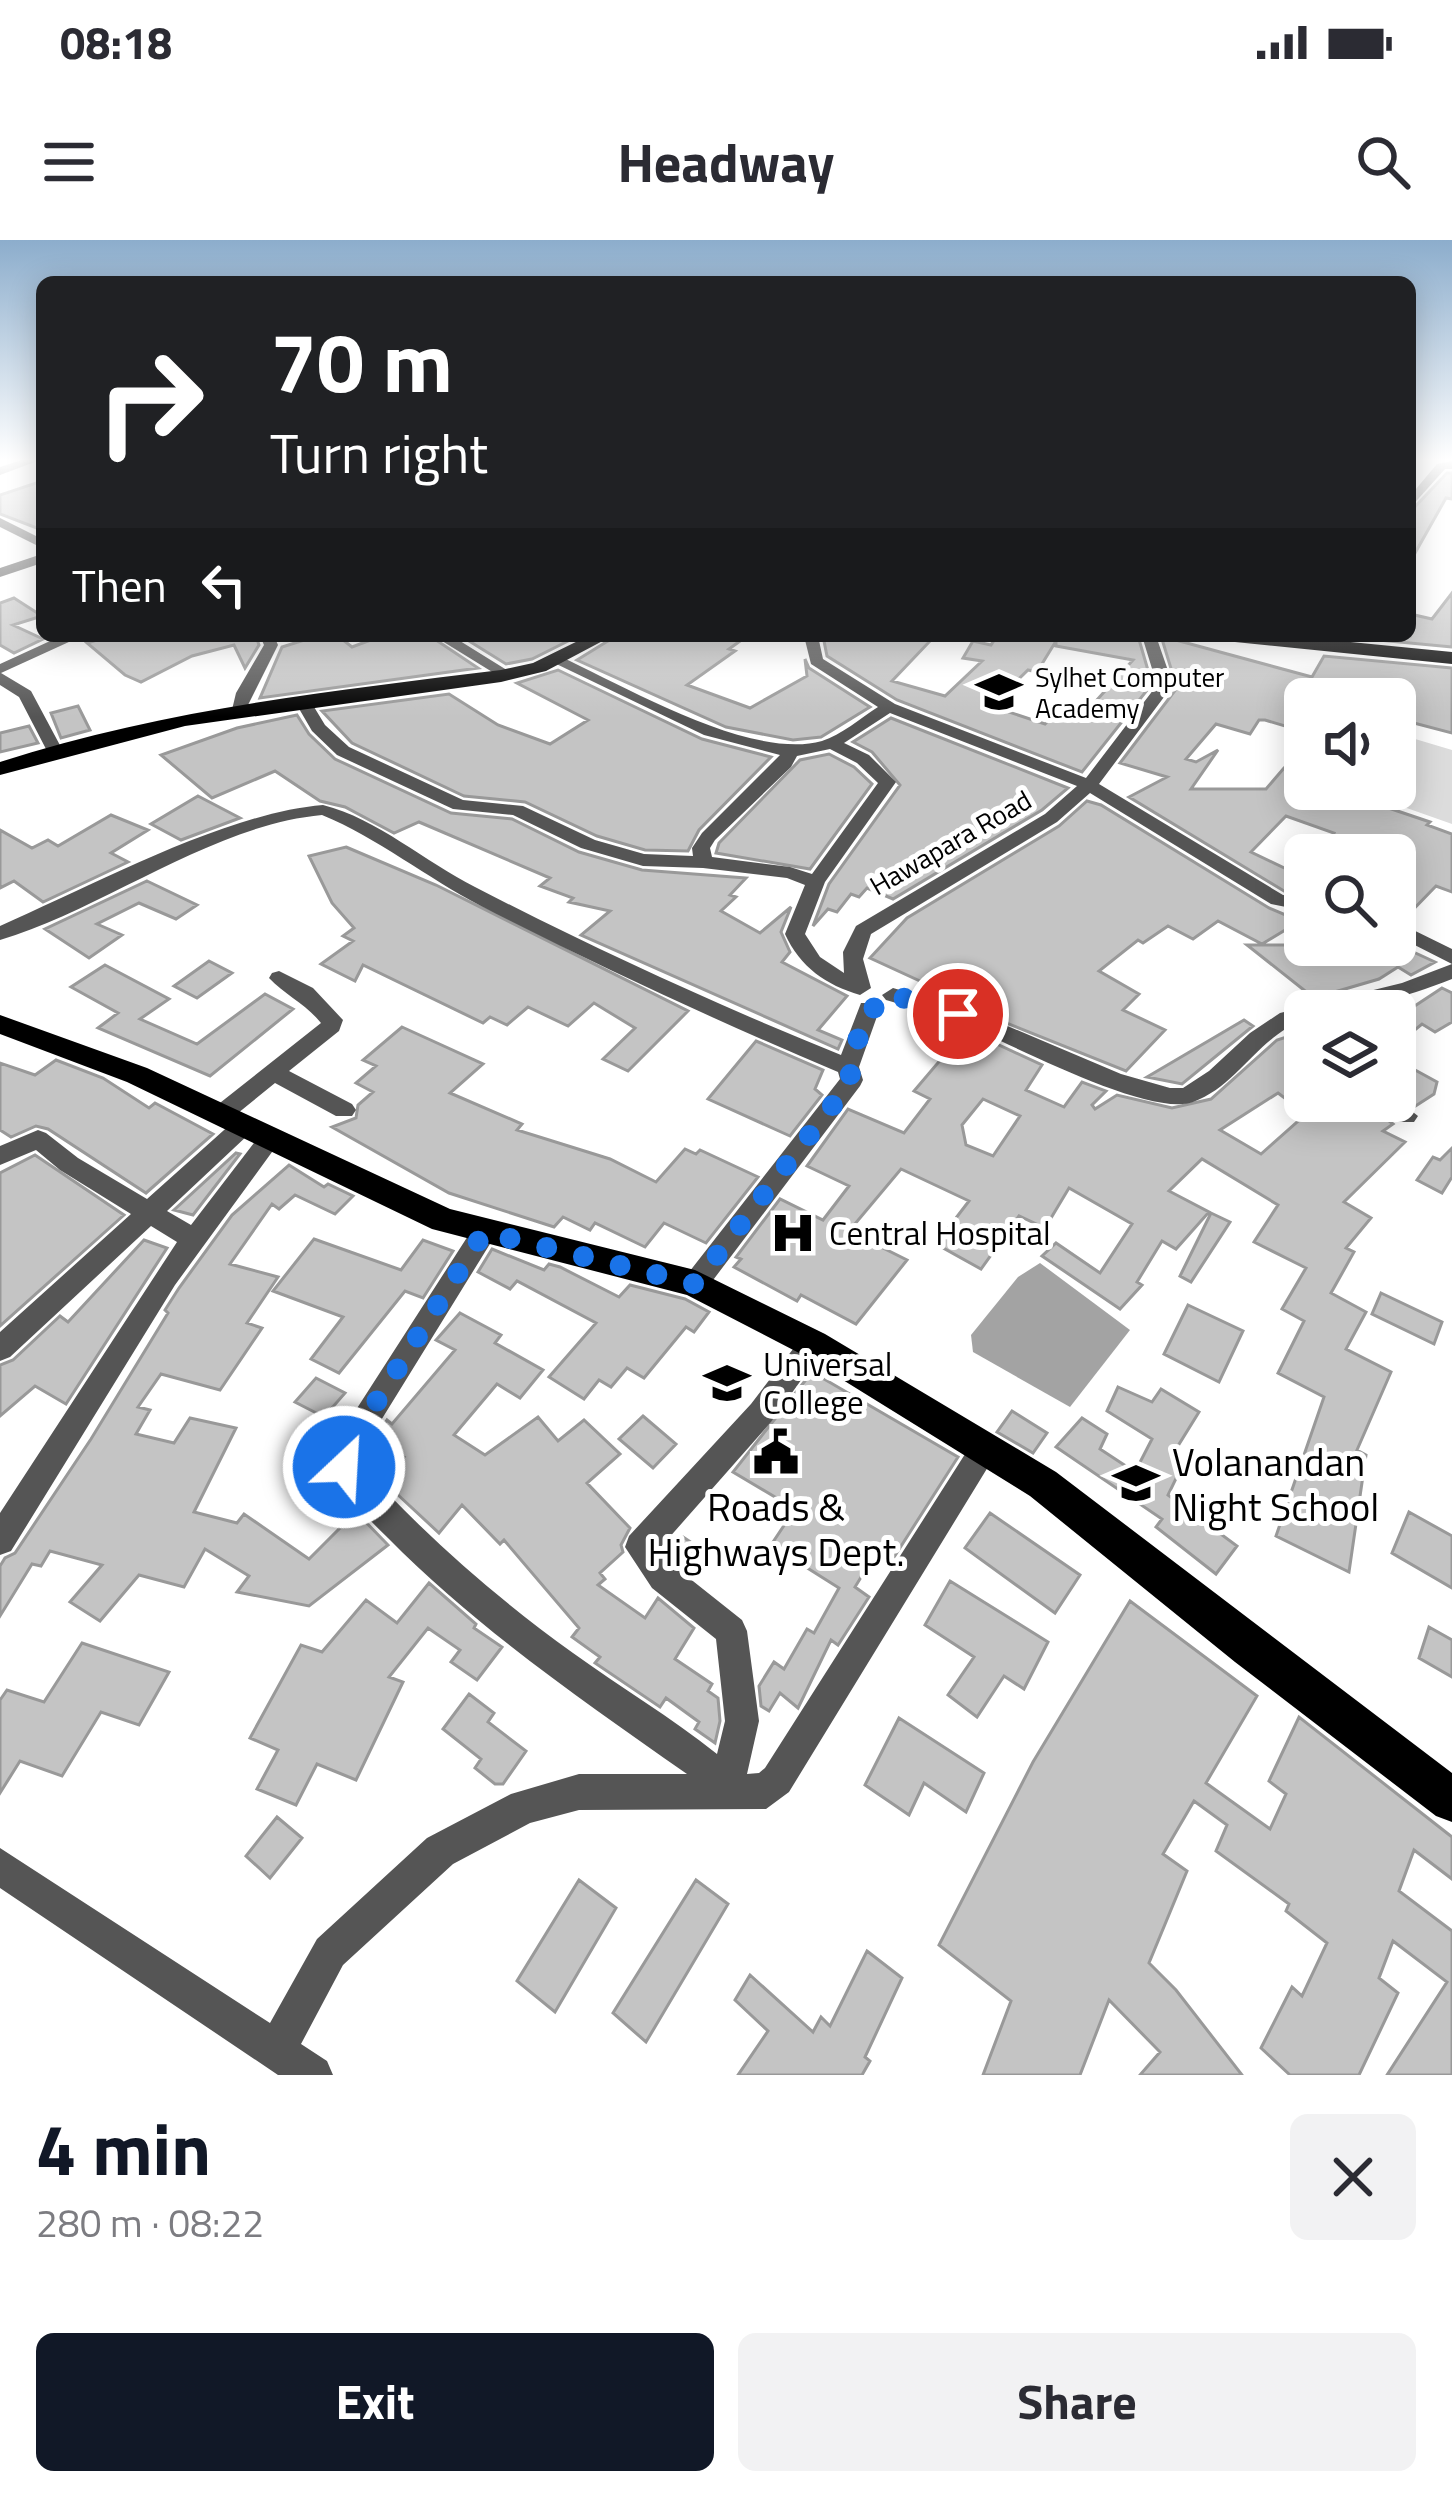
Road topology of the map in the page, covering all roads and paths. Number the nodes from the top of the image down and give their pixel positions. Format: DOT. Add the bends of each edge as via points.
graph roads {
  1 [pos="36,560"];
  2 [pos="0,572"];
  3 [pos="60,642"];
  4 [pos="270,642"];
  5 [pos="451,642"];
  6 [pos="590,642"];
  7 [pos="812,642"];
  8 [pos="1151,642"];
  9 [pos="1293,642"];
  10 [pos="1452,658"];
  11 [pos="554,659"];
  12 [pos="0,674"];
  13 [pos="507,675"];
  14 [pos="302,700"];
  15 [pos="889,707"];
  16 [pos="237,711"];
  17 [pos="832,744"];
  18 [pos="54,749"];
  19 [pos="790,752"];
  20 [pos="0,769"];
  21 [pos="1089,785"];
  22 [pos="703,862"];
  23 [pos="816,882"];
  24 [pos="1284,899"];
  25 [pos="0,934"];
  26 [pos="1416,938"];
  27 [pos="1452,957"];
  28 [pos="1452,971"];
  29 [pos="279,978"];
  30 [pos="1403,990"];
  31 [pos="864,998"];
  32 [pos="1284,1019"];
  33 [pos="0,1024"];
  34 [pos="848,1067"];
  35 [pos="274,1073"];
  36 [pos="344,1110"];
  37 [pos="243,1128"];
  38 [pos="0,1156"];
  39 [pos="149,1209"];
  40 [pos="484,1232"];
  41 [pos="196,1241"];
  42 [pos="695,1284"];
  43 [pos="813,1344"];
  44 [pos="0,1349"];
  45 [pos="985,1449"];
  46 [pos="0,1540"];
  47 [pos="725,1791"];
  48 [pos="1452,1800"];
  49 [pos="0,1866"];
  50 [pos="278,2047"];
  51 [pos="314,2075"];
  1 -- 2 [label="street"];
  3 -- 12 [label="street"];
  4 -- 16 [label="street"];
  5 -- 13 [label="street"];
  6 -- 11 [label="main road"];
  7 -- 15 [label="street" via="816,661"];
  8 -- 21 [label="street, Hawapara Road" via="1165,685"];
  9 -- 10 [label="main road"];
  11 -- 13 [label="main road"];
  11 -- 19 [label="street" via="710,731"];
  12 -- 18 [label="street" via="25,694"];
  13 -- 14 [label="main road"];
  14 -- 16 [label="main road"];
  14 -- 22 [label="street" via="344,751 449,801 517,810 628,857"];
  15 -- 17 [label="street"];
  15 -- 21 [label="street"];
  16 -- 18 [label="main road"];
  17 -- 19 [label="street"];
  17 -- 23 [label="street" via="887,782"];
  18 -- 20 [label="main road"];
  19 -- 22 [label="street" via="708,837"];
  21 -- 24 [label="street"];
  21 -- 31 [label="street, Hawapara Road" via="1003,851 862,930 850,965"];
  22 -- 23 [label="street"];
  23 -- 31 [label="street" via="795,934 800,948"];
  25 -- 34 [label="street" via="185,853 323,810 527,920"];
  26 -- 27 [label="street"];
  28 -- 30 [label="street"];
  29 -- 35 [label="street" via="332,1020"];
  31 -- 32 [label="street" via="875,984 1176,1098"];
  31 -- 34 [label="street, Hawapara Road"];
  33 -- 37 [label="main road" via="137,1075"];
  34 -- 42 [label="street, Hawapara Road" via="852,1080"];
  35 -- 36 [label="street"];
  35 -- 37 [label="street"];
  37 -- 39 [label="street"];
  37 -- 40 [label="main road"];
  37 -- 41 [label="street"];
  38 -- 39 [label="street" via="38,1139"];
  39 -- 41 [label="street"];
  39 -- 44 [label="street"];
  40 -- 42 [label="main road"];
  40 -- 47 [label="street" via="344,1453 344,1467 522,1639 703,1764"];
  41 -- 46 [label="street"];
  42 -- 43 [label="main road"];
  43 -- 45 [label="main road"];
  43 -- 47 [label="street" via="640,1547 663,1577 731,1631 742,1721"];
  45 -- 47 [label="street" via="777,1780 766,1790"];
  45 -- 48 [label="main road" via="1043,1484"];
  47 -- 50 [label="street" via="579,1792 524,1807 440,1851 330,1952"];
  49 -- 50 [label="street"];
  50 -- 51 [label="street"];
}
